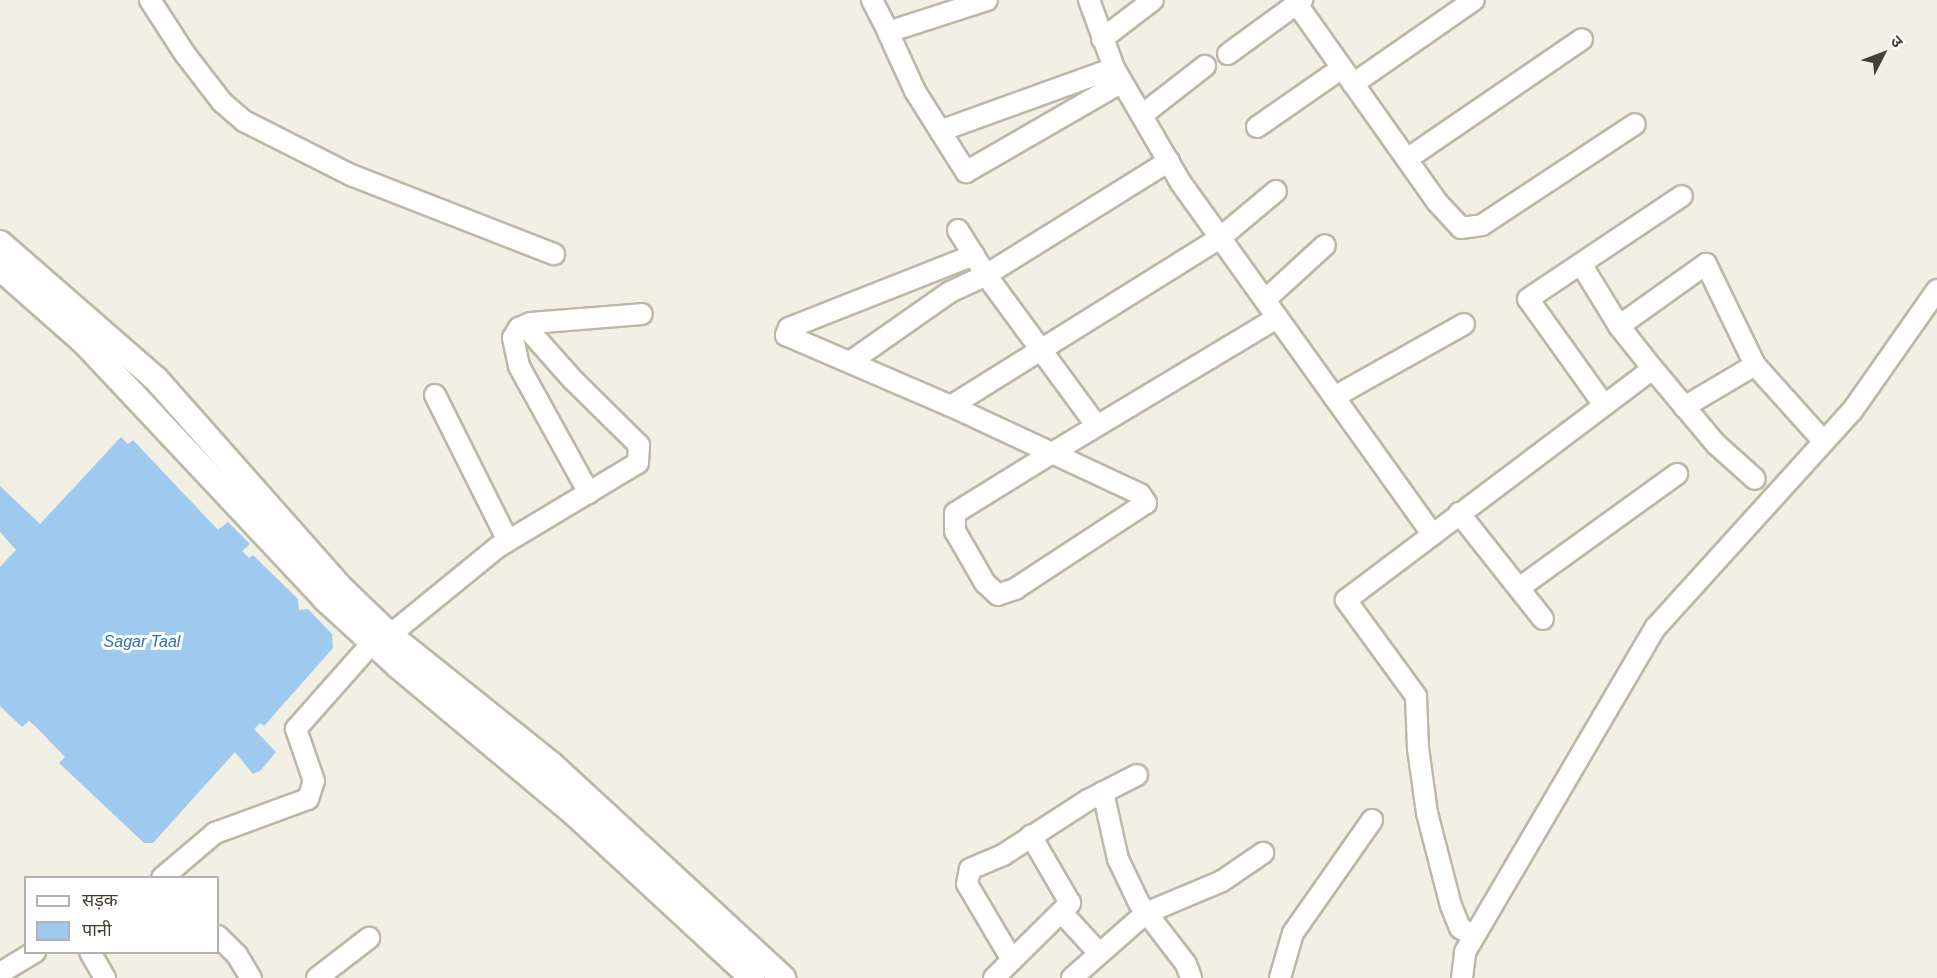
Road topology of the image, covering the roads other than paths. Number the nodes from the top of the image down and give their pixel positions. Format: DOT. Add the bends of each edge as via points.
graph roads {
  1 [pos="150,0"];
  2 [pos="872,0"];
  3 [pos="987,0"];
  4 [pos="1089,0"];
  5 [pos="1153,0"];
  6 [pos="1474,0"];
  7 [pos="1298,1"];
  8 [pos="888,32"];
  9 [pos="1102,39"];
  10 [pos="1582,39"];
  11 [pos="1228,54"];
  12 [pos="1205,66"];
  13 [pos="1118,75"];
  14 [pos="1347,76"];
  15 [pos="1142,115"];
  16 [pos="1635,124"];
  17 [pos="1257,127"];
  18 [pos="940,131"];
  19 [pos="1407,159"];
  20 [pos="1169,161"];
  21 [pos="1276,191"];
  22 [pos="1682,196"];
  23 [pos="958,230"];
  24 [pos="1220,238"];
  25 [pos="0,243"];
  26 [pos="1325,245"];
  27 [pos="554,254"];
  28 [pos="974,255"];
  29 [pos="1581,264"];
  30 [pos="0,268"];
  31 [pos="986,275"];
  32 [pos="1937,290"];
  33 [pos="1265,300"];
  34 [pos="642,314"];
  35 [pos="1277,318"];
  36 [pos="1464,324"];
  37 [pos="525,326"];
  38 [pos="1619,326"];
  39 [pos="1041,350"];
  40 [pos="850,362"];
  41 [pos="1755,365"];
  42 [pos="1653,369"];
  43 [pos="435,395"];
  44 [pos="1334,398"];
  45 [pos="1604,405"];
  46 [pos="951,406"];
  47 [pos="1684,407"];
  48 [pos="1097,426"];
  49 [pos="1824,442"];
  50 [pos="1052,453"];
  51 [pos="1677,474"];
  52 [pos="1755,479"];
  53 [pos="589,493"];
  54 [pos="1459,513"];
  55 [pos="1432,534"];
  56 [pos="508,541"];
  57 [pos="1519,588"];
  58 [pos="1543,619"];
  59 [pos="381,639"];
  60 [pos="1137,775"];
  61 [pos="1103,792"];
  62 [pos="1372,819"];
  63 [pos="1031,836"];
  64 [pos="1263,853"];
  65 [pos="164,876"];
  66 [pos="1062,913"];
  67 [pos="1146,913"];
  68 [pos="1474,936"];
  69 [pos="219,937"];
  70 [pos="369,938"];
  71 [pos="1099,953"];
  72 [pos="32,954"];
  73 [pos="91,954"];
  74 [pos="1012,960"];
  75 [pos="0,973"];
  76 [pos="105,978"];
  77 [pos="251,978"];
  78 [pos="317,978"];
  79 [pos="752,978"];
  80 [pos="783,978"];
  81 [pos="994,978"];
  82 [pos="1072,978"];
  83 [pos="1191,978"];
  84 [pos="1280,978"];
  85 [pos="1462,978"];
  1 -- 27 [label="street" via="222,102 244,121 351,175"];
  2 -- 8 [label="street"];
  3 -- 8 [label="street"];
  4 -- 9 [label="street"];
  5 -- 9 [label="street"];
  6 -- 14 [label="street"];
  7 -- 11 [label="street"];
  7 -- 14 [label="street"];
  8 -- 18 [label="street" via="915,91"];
  9 -- 13 [label="street"];
  10 -- 19 [label="street"];
  12 -- 15 [label="street"];
  13 -- 15 [label="street"];
  13 -- 18 [label="street"];
  13 -- 18 [label="street" via="966,172"];
  14 -- 17 [label="street"];
  14 -- 19 [label="street"];
  15 -- 20 [label="street"];
  16 -- 19 [label="street" via="1482,225 1468,230 1452,219"];
  20 -- 24 [label="street"];
  20 -- 31 [label="street"];
  21 -- 24 [label="street"];
  22 -- 29 [label="street"];
  23 -- 28 [label="street"];
  24 -- 33 [label="street"];
  24 -- 39 [label="street"];
  25 -- 59 [label="street" via="156,379 343,590"];
  26 -- 33 [label="street"];
  28 -- 31 [label="street"];
  28 -- 40 [label="street" via="789,328 786,335"];
  29 -- 38 [label="street"];
  29 -- 45 [label="street" via="1528,299"];
  30 -- 59 [label="street" via="85,342 325,599"];
  31 -- 39 [label="street"];
  31 -- 40 [label="street" via="950,292"];
  32 -- 49 [label="street" via="1852,411"];
  33 -- 35 [label="street"];
  34 -- 37 [label="street"];
  35 -- 44 [label="street"];
  35 -- 48 [label="street"];
  36 -- 44 [label="street"];
  37 -- 53 [label="street" via="513,338 519,366"];
  37 -- 53 [label="street" via="639,445 639,463"];
  38 -- 41 [label="street" via="1706,264"];
  38 -- 42 [label="street"];
  39 -- 46 [label="street"];
  39 -- 48 [label="street"];
  40 -- 46 [label="street"];
  41 -- 47 [label="street"];
  41 -- 49 [label="street"];
  42 -- 45 [label="street"];
  42 -- 47 [label="street"];
  43 -- 56 [label="street"];
  44 -- 55 [label="street"];
  45 -- 54 [label="street"];
  46 -- 50 [label="street"];
  47 -- 52 [label="street" via="1716,444"];
  48 -- 50 [label="street"];
  49 -- 68 [label="street" via="1656,627"];
  50 -- 50 [label="street" via="1140,494 1146,503 1015,589 998,595 985,583 955,531 955,513"];
  51 -- 57 [label="street"];
  53 -- 56 [label="street"];
  54 -- 55 [label="street"];
  54 -- 57 [label="street"];
  55 -- 68 [label="street" via="1346,600 1416,696 1427,813 1451,906 1460,928"];
  56 -- 59 [label="street"];
  57 -- 58 [label="street"];
  59 -- 65 [label="street" via="296,729 314,781 308,799 215,833"];
  59 -- 79 [label="street"];
  59 -- 80 [label="street" via="551,764"];
  60 -- 61 [label="street"];
  61 -- 63 [label="street"];
  61 -- 67 [label="street" via="1118,859"];
  62 -- 84 [label="street" via="1293,933"];
  63 -- 66 [label="street" via="1070,897"];
  63 -- 74 [label="street" via="1003,855 970,869 966,879"];
  64 -- 67 [label="street" via="1222,880"];
  66 -- 71 [label="street"];
  66 -- 74 [label="street"];
  67 -- 71 [label="street"];
  67 -- 83 [label="street" via="1186,964"];
  68 -- 85 [label="street" via="1463,958"];
  69 -- 77 [label="street" via="237,955"];
  70 -- 78 [label="street"];
  71 -- 82 [label="street"];
  72 -- 75 [label="street"];
  73 -- 76 [label="street"];
  74 -- 81 [label="street"];
}
